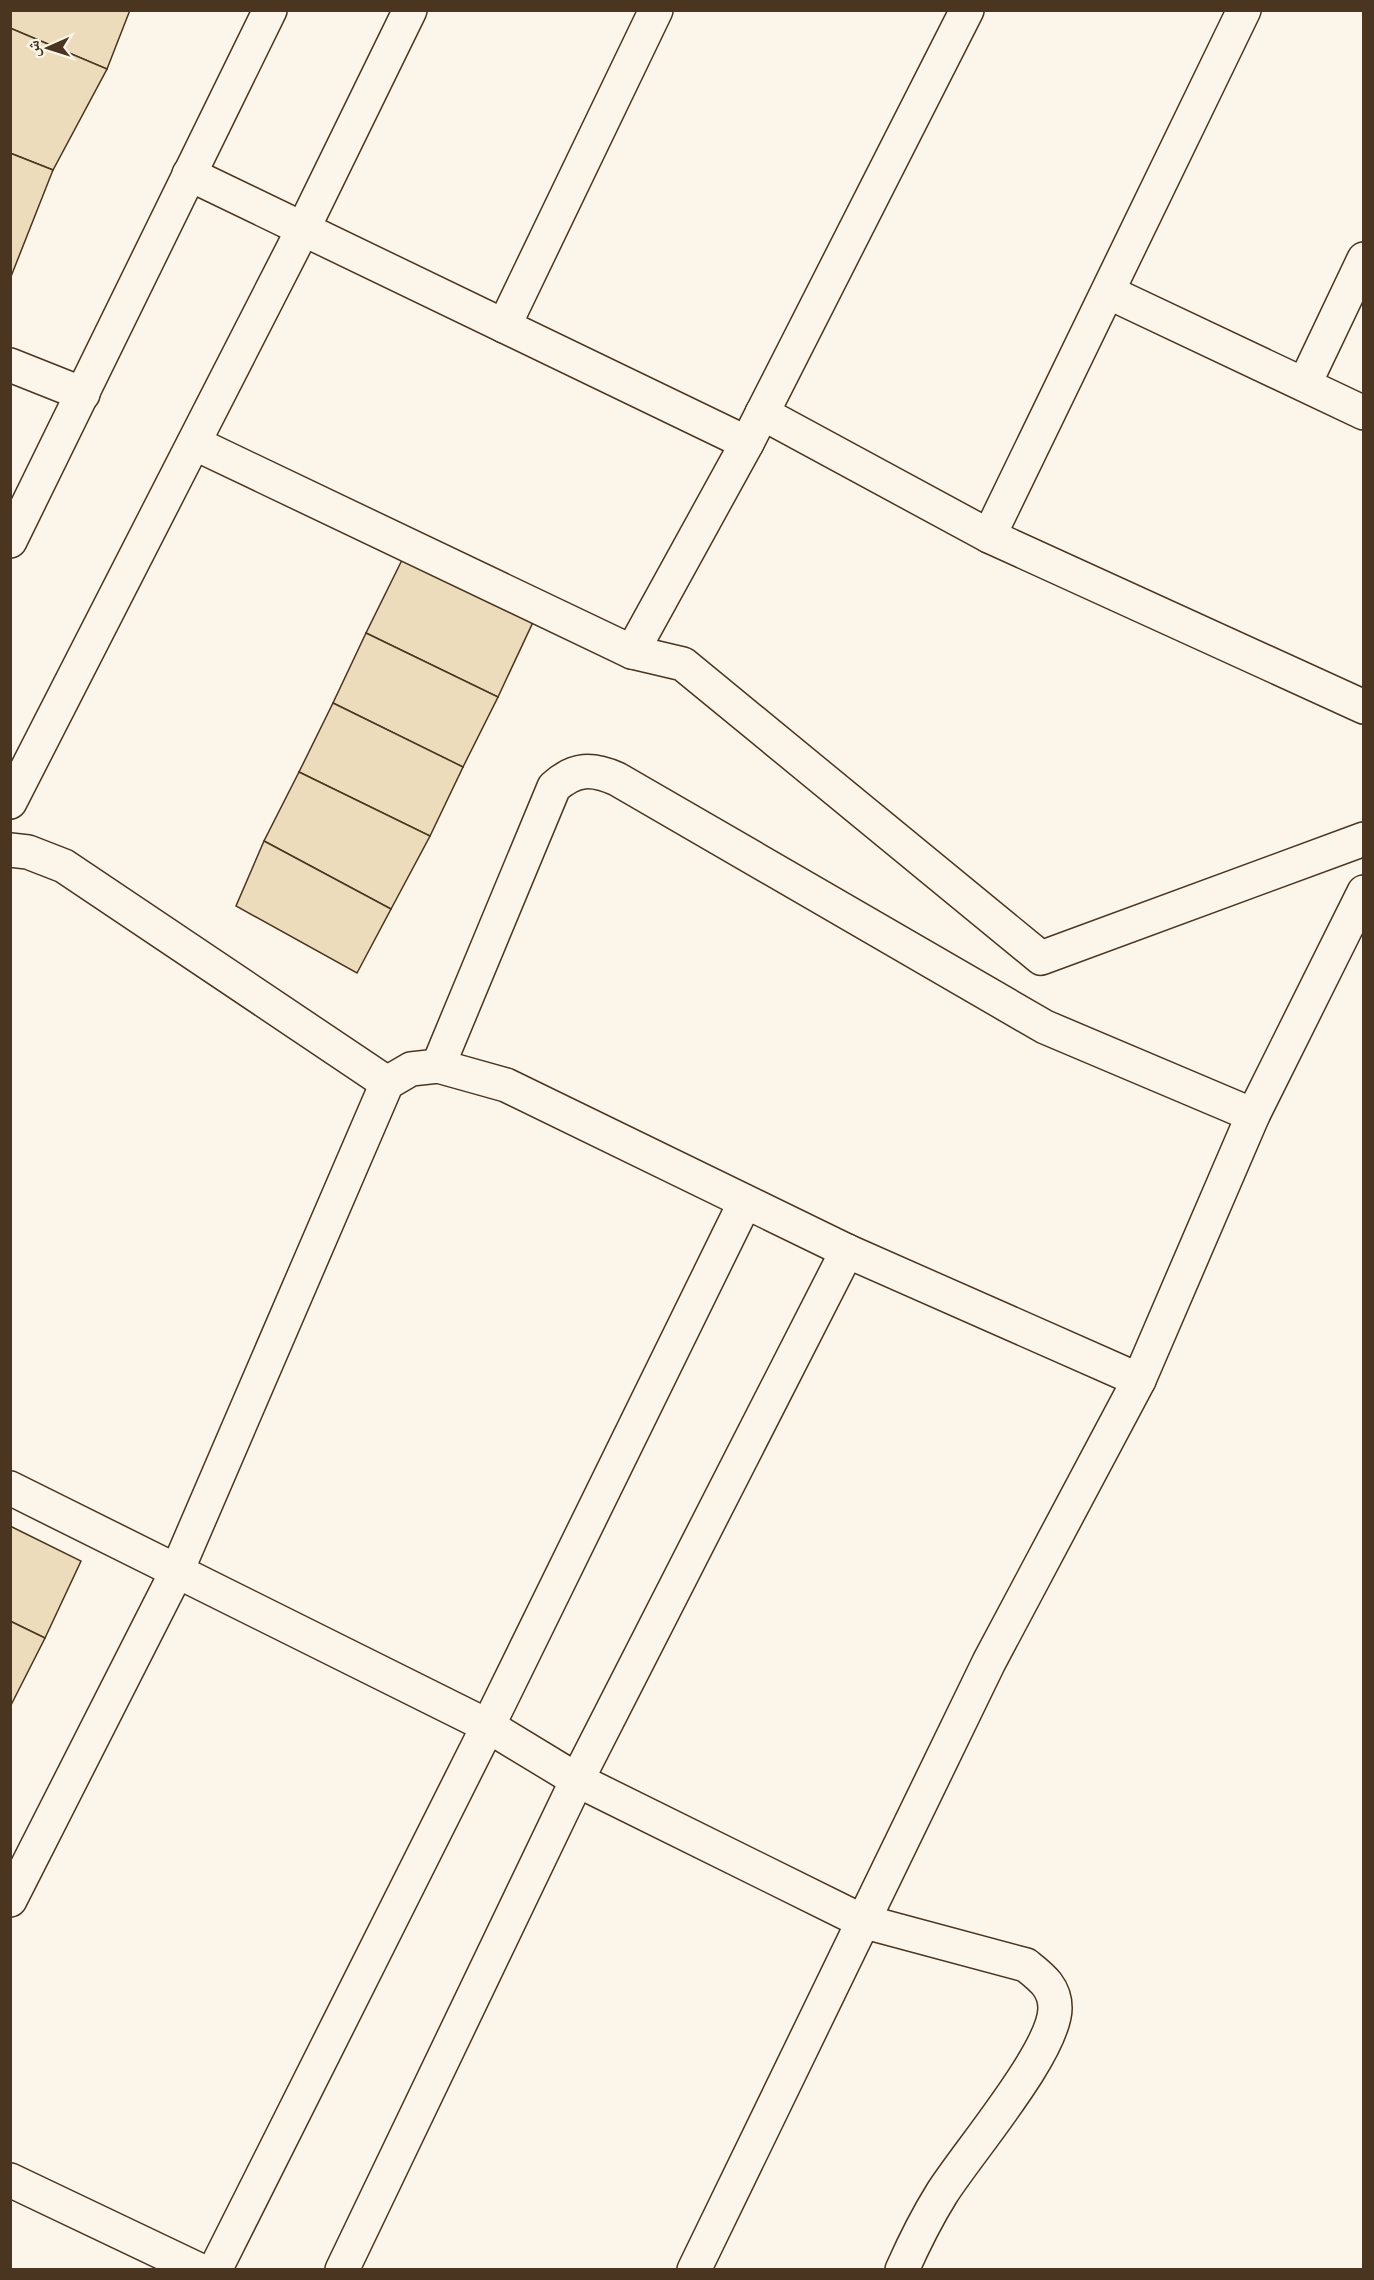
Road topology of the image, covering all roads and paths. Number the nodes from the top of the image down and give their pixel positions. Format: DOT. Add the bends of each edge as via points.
graph roads {
  1 [pos="270,10"];
  2 [pos="410,10"];
  3 [pos="656,10"];
  4 [pos="968,10"];
  5 [pos="1244,10"];
  6 [pos="189,174"];
  7 [pos="303,229"];
  8 [pos="1364,259"];
  9 [pos="1108,292"];
  10 [pos="504,326"];
  11 [pos="10,365"];
  12 [pos="1305,383"];
  13 [pos="83,394"];
  14 [pos="762,413"];
  15 [pos="1364,413"];
  16 [pos="194,442"];
  17 [pos="747,443"];
  18 [pos="989,536"];
  19 [pos="10,541"];
  20 [pos="632,652"];
  21 [pos="1364,707"];
  22 [pos="10,802"];
  23 [pos="1364,839"];
  24 [pos="10,850"];
  25 [pos="1364,892"];
  26 [pos="438,1066"];
  27 [pos="387,1083"];
  28 [pos="1253,1115"];
  29 [pos="746,1202"];
  30 [pos="847,1251"];
  31 [pos="1139,1380"];
  32 [pos="10,1488"];
  33 [pos="176,1573"];
  34 [pos="488,1726"];
  35 [pos="578,1780"];
  36 [pos="10,1900"];
  37 [pos="862,1921"];
  38 [pos="10,2180"];
  39 [pos="200,2270"];
  40 [pos="215,2270"];
  41 [pos="342,2270"];
  42 [pos="694,2270"];
  43 [pos="902,2270"];
  1 -- 6 [label="main road"];
  2 -- 7 [label="main road"];
  3 -- 10 [label="main road"];
  4 -- 14 [label="main road"];
  5 -- 9 [label="main road"];
  6 -- 7 [label="main road"];
  6 -- 13 [label="main road"];
  7 -- 10 [label="main road"];
  7 -- 16 [label="main road"];
  8 -- 12 [label="main road"];
  9 -- 12 [label="main road"];
  9 -- 18 [label="main road"];
  10 -- 17 [label="main road"];
  11 -- 13 [label="main road"];
  12 -- 15 [label="main road"];
  13 -- 19 [label="main road"];
  14 -- 17 [label="main road"];
  14 -- 18 [label="main road"];
  16 -- 20 [label="main road"];
  16 -- 22 [label="main road"];
  17 -- 20 [label="main road"];
  18 -- 21 [label="main road"];
  20 -- 23 [label="main road" via="682,664 1041,958"];
  24 -- 27 [label="main road" via="28,852 64,866"];
  25 -- 28 [label="main road"];
  26 -- 27 [label="main road" via="411,1069"];
  26 -- 28 [label="main road" via="554,787 580,771 599,771 1045,1027"];
  26 -- 29 [label="main road" via="506,1085"];
  27 -- 33 [label="main road"];
  28 -- 31 [label="main road"];
  29 -- 30 [label="main road"];
  29 -- 34 [label="main road"];
  30 -- 31 [label="main road"];
  30 -- 35 [label="main road"];
  31 -- 37 [label="main road" via="989,1662"];
  32 -- 33 [label="main road"];
  33 -- 34 [label="main road"];
  33 -- 36 [label="main road"];
  34 -- 35 [label="main road"];
  34 -- 40 [label="main road"];
  35 -- 37 [label="main road"];
  35 -- 41 [label="main road"];
  37 -- 42 [label="main road"];
  37 -- 43 [label="main road" via="1026,1965 1046,1980 1055,2007 1054,2024 1037,2057 942,2193"];
  38 -- 39 [label="main road"];
}
